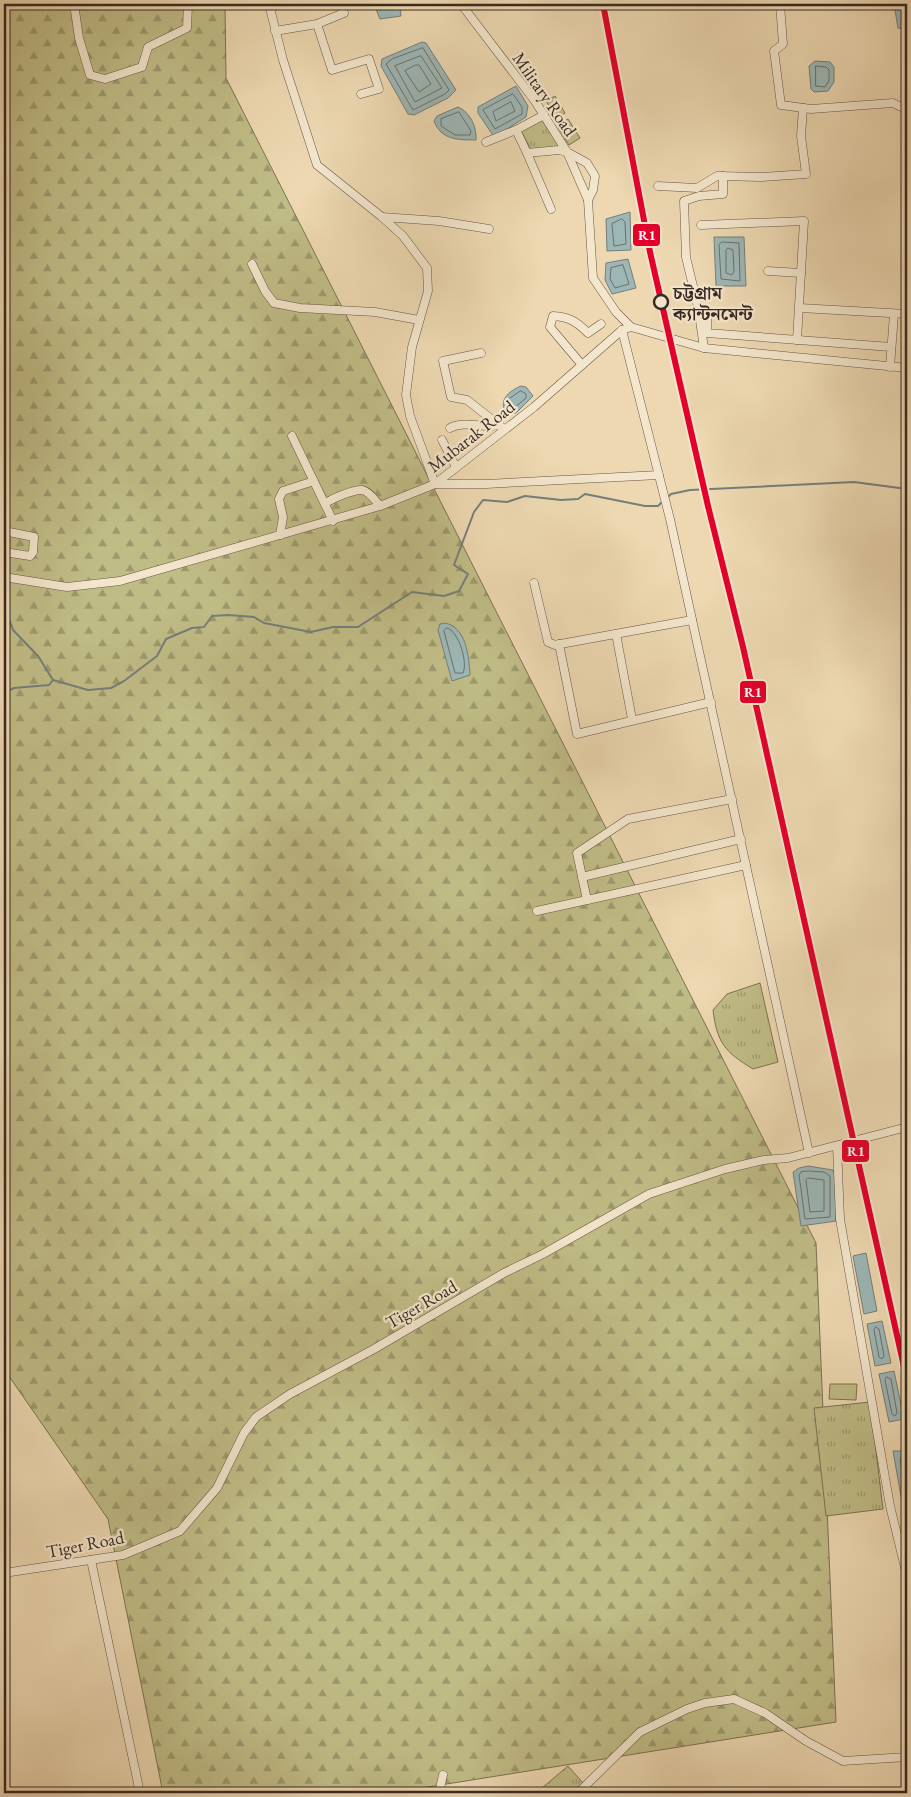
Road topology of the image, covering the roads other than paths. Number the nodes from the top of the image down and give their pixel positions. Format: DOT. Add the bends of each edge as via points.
graph roads {
  1 [pos="74,4"];
  2 [pos="188,4"];
  3 [pos="269,4"];
  4 [pos="341,4"];
  5 [pos="461,4"];
  6 [pos="780,4"];
  7 [pos="317,24"];
  8 [pos="275,31"];
  9 [pos="361,94"];
  10 [pos="907,106"];
  11 [pos="803,108"];
  12 [pos="544,114"];
  13 [pos="516,130"];
  14 [pos="486,142"];
  15 [pos="567,152"];
  16 [pos="527,154"];
  17 [pos="723,176"];
  18 [pos="658,186"];
  19 [pos="588,200"];
  20 [pos="551,210"];
  21 [pos="382,216"];
  22 [pos="701,225"];
  23 [pos="489,229"];
  24 [pos="252,264"];
  25 [pos="768,271"];
  26 [pos="801,274"];
  27 [pos="800,308"];
  28 [pos="894,314"];
  29 [pos="907,314"];
  30 [pos="707,315"];
  31 [pos="420,320"];
  32 [pos="601,324"];
  33 [pos="630,327"];
  34 [pos="622,330"];
  35 [pos="797,340"];
  36 [pos="891,347"];
  37 [pos="704,348"];
  38 [pos="481,353"];
  39 [pos="582,365"];
  40 [pos="890,367"];
  41 [pos="907,368"];
  42 [pos="502,427"];
  43 [pos="450,428"];
  44 [pos="292,436"];
  45 [pos="442,440"];
  46 [pos="456,467"];
  47 [pos="659,475"];
  48 [pos="314,481"];
  49 [pos="435,484"];
  50 [pos="325,504"];
  51 [pos="380,506"];
  52 [pos="333,521"];
  53 [pos="4,531"];
  54 [pos="280,535"];
  55 [pos="4,552"];
  56 [pos="4,577"];
  57 [pos="534,583"];
  58 [pos="692,620"];
  59 [pos="616,634"];
  60 [pos="559,644"];
  61 [pos="710,702"];
  62 [pos="632,719"];
  63 [pos="732,799"];
  64 [pos="741,839"];
  65 [pos="746,865"];
  66 [pos="582,877"];
  67 [pos="587,900"];
  68 [pos="537,911"];
  69 [pos="907,1127"];
  70 [pos="837,1146"];
  71 [pos="809,1153"];
  72 [pos="91,1560"];
  73 [pos="4,1573"];
  74 [pos="907,1576"];
  75 [pos="907,1757"];
  76 [pos="444,1775"];
  77 [pos="140,1793"];
  78 [pos="439,1793"];
  79 [pos="578,1793"];
  1 -- 2 [label="street" via="79,38 90,75 105,79 142,67 148,47 187,28"];
  3 -- 8 [label="street"];
  4 -- 7 [label="street" via="344,13"];
  5 -- 12 [label="street, Military Road"];
  6 -- 11 [label="street" via="783,44 774,52 782,105"];
  7 -- 8 [label="street"];
  7 -- 9 [label="street" via="332,70 369,59 379,89"];
  8 -- 21 [label="street" via="317,165"];
  10 -- 11 [label="street" via="893,103"];
  11 -- 17 [label="street" via="801,136 806,174 761,178"];
  12 -- 13 [label="street"];
  12 -- 15 [label="street, Military Road"];
  13 -- 14 [label="street"];
  13 -- 16 [label="street"];
  15 -- 16 [label="street"];
  15 -- 19 [label="street"];
  15 -- 19 [label="street, Military Road" via="587,163 595,176"];
  16 -- 20 [label="street"];
  17 -- 18 [label="street" via="717,176 697,188"];
  17 -- 37 [label="street" via="723,194 699,196 684,202 686,257"];
  19 -- 33 [label="street, Military Road" via="593,278"];
  21 -- 23 [label="street"];
  21 -- 31 [label="street" via="403,236 426,268 428,291"];
  22 -- 26 [label="street" via="804,221"];
  24 -- 31 [label="street" via="274,303 300,308 375,312"];
  25 -- 26 [label="street"];
  26 -- 27 [label="street"];
  27 -- 28 [label="street"];
  27 -- 35 [label="street"];
  28 -- 29 [label="street"];
  28 -- 36 [label="street"];
  30 -- 35 [label="street" via="706,333"];
  31 -- 49 [label="street" via="412,346 406,395 410,416"];
  32 -- 39 [label="street" via="588,333 576,321 553,316 550,327"];
  33 -- 34 [label="street, Mubarak Road"];
  33 -- 37 [label="street"];
  34 -- 39 [label="street, Mubarak Road"];
  34 -- 47 [label="street"];
  35 -- 36 [label="street"];
  36 -- 40 [label="street"];
  37 -- 40 [label="street"];
  38 -- 42 [label="street" via="442,361 451,397 468,400"];
  39 -- 42 [label="street, Mubarak Road"];
  40 -- 41 [label="street"];
  42 -- 43 [label="street" via="456,425"];
  42 -- 46 [label="street, Mubarak Road"];
  44 -- 48 [label="street"];
  45 -- 46 [label="street"];
  46 -- 49 [label="street, Mubarak Road"];
  47 -- 49 [label="street"];
  47 -- 58 [label="street"];
  48 -- 50 [label="street"];
  48 -- 54 [label="street" via="284,491 278,499 283,517"];
  49 -- 51 [label="street, Mubarak Road"];
  50 -- 51 [label="street" via="361,490"];
  50 -- 52 [label="street"];
  51 -- 52 [label="street, Mubarak Road"];
  52 -- 54 [label="street, Mubarak Road"];
  53 -- 55 [label="street" via="34,538 30,556"];
  54 -- 56 [label="street, Mubarak Road" via="120,581 67,587"];
  57 -- 60 [label="street" via="548,642"];
  58 -- 59 [label="street"];
  58 -- 61 [label="street"];
  59 -- 60 [label="street"];
  59 -- 62 [label="street"];
  60 -- 62 [label="street" via="577,734"];
  61 -- 62 [label="street"];
  61 -- 63 [label="street"];
  63 -- 64 [label="street"];
  63 -- 66 [label="street" via="628,819 577,853"];
  64 -- 65 [label="street"];
  64 -- 66 [label="street"];
  65 -- 67 [label="street"];
  65 -- 71 [label="street"];
  66 -- 67 [label="street"];
  67 -- 68 [label="street"];
  69 -- 70 [label="street, Tiger Road"];
  70 -- 71 [label="street, Tiger Road"];
  70 -- 74 [label="street" via="840,1219 890,1506"];
  71 -- 72 [label="street, Tiger Road" via="725,1169 648,1194 290,1394 256,1417 244,1433 217,1488 180,1531 124,1554"];
  72 -- 73 [label="street, Tiger Road"];
  72 -- 77 [label="street"];
  75 -- 79 [label="street" via="843,1761 765,1713 734,1699 687,1709 640,1732"];
  76 -- 78 [label="street"];
}
